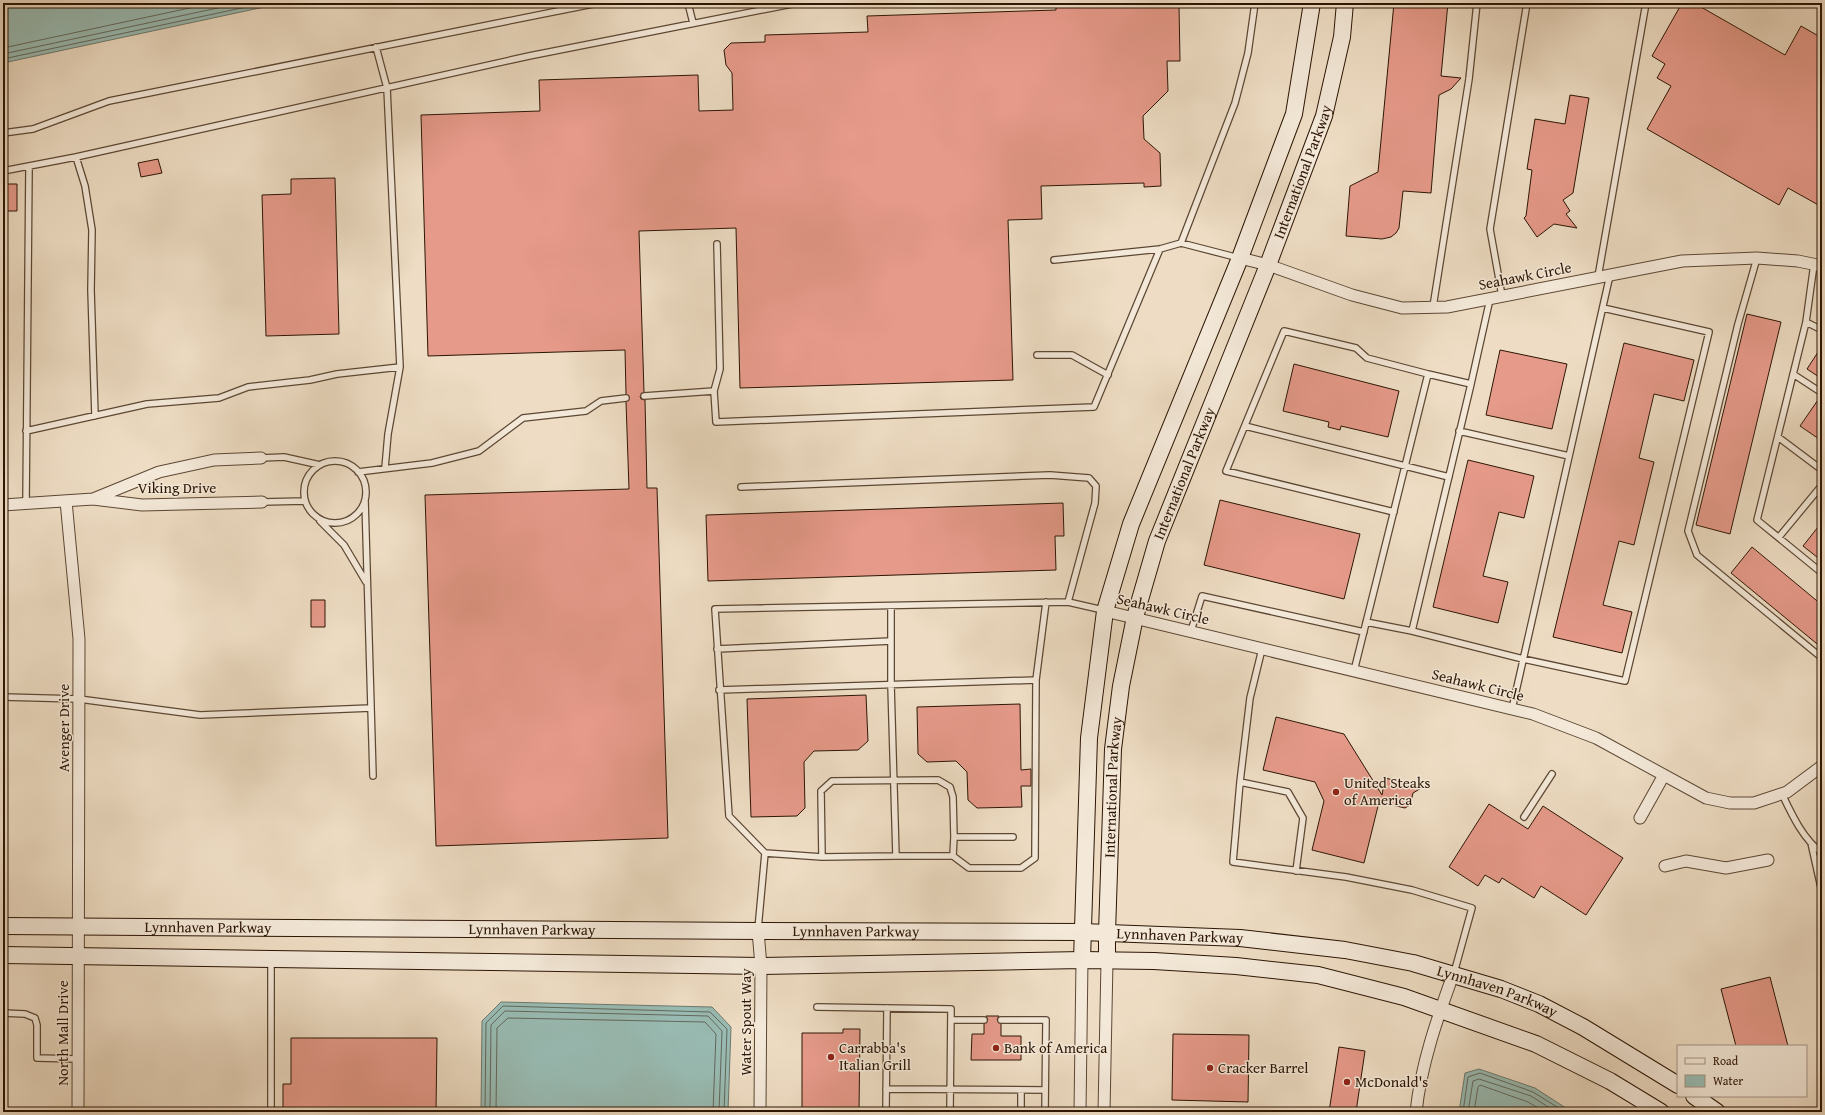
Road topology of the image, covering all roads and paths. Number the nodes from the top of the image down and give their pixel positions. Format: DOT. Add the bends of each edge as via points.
graph roads {
  1 [pos="598,3"];
  2 [pos="688,3"];
  3 [pos="797,3"];
  4 [pos="1255,3"];
  5 [pos="1312,3"];
  6 [pos="1345,3"];
  7 [pos="1476,3"];
  8 [pos="1527,3"];
  9 [pos="1646,3"];
  10 [pos="693,23"];
  11 [pos="376,47"];
  12 [pos="387,88"];
  13 [pos="3,134"];
  14 [pos="76,157"];
  15 [pos="29,167"];
  16 [pos="3,171"];
  17 [pos="1181,243"];
  18 [pos="717,244"];
  19 [pos="1160,249"];
  20 [pos="1240,258"];
  21 [pos="1757,258"];
  22 [pos="1054,260"];
  23 [pos="1268,265"];
  24 [pos="1818,265"];
  25 [pos="1610,275"];
  26 [pos="1598,277"];
  27 [pos="1502,296"];
  28 [pos="1490,298"];
  29 [pos="1433,307"];
  30 [pos="1603,308"];
  31 [pos="1806,322"];
  32 [pos="1822,330"];
  33 [pos="1038,355"];
  34 [pos="400,367"];
  35 [pos="1428,374"];
  36 [pos="1793,374"];
  37 [pos="1108,375"];
  38 [pos="1471,384"];
  39 [pos="714,391"];
  40 [pos="1822,393"];
  41 [pos="644,396"];
  42 [pos="626,398"];
  43 [pos="95,416"];
  44 [pos="1245,426"];
  45 [pos="26,430"];
  46 [pos="1459,432"];
  47 [pos="1778,437"];
  48 [pos="1569,456"];
  49 [pos="261,458"];
  50 [pos="320,465"];
  51 [pos="1405,465"];
  52 [pos="385,468"];
  53 [pos="1822,470"];
  54 [pos="358,472"];
  55 [pos="1449,477"];
  56 [pos="1822,485"];
  57 [pos="741,487"];
  58 [pos="93,499"];
  59 [pos="365,500"];
  60 [pos="66,501"];
  61 [pos="305,501"];
  62 [pos="262,502"];
  63 [pos="26,504"];
  64 [pos="3,505"];
  65 [pos="1394,512"];
  66 [pos="317,518"];
  67 [pos="1779,537"];
  68 [pos="1822,573"];
  69 [pos="366,582"];
  70 [pos="1046,602"];
  71 [pos="1068,602"];
  72 [pos="891,606"];
  73 [pos="1105,611"];
  74 [pos="1135,617"];
  75 [pos="1366,622"];
  76 [pos="1191,631"];
  77 [pos="1412,631"];
  78 [pos="1364,632"];
  79 [pos="891,641"];
  80 [pos="1262,648"];
  81 [pos="718,650"];
  82 [pos="1822,658"];
  83 [pos="1523,659"];
  84 [pos="1354,670"];
  85 [pos="1036,680"];
  86 [pos="891,685"];
  87 [pos="720,690"];
  88 [pos="3,696"];
  89 [pos="79,699"];
  90 [pos="371,708"];
  91 [pos="1512,709"];
  92 [pos="1822,766"];
  93 [pos="1552,774"];
  94 [pos="1664,775"];
  95 [pos="373,776"];
  96 [pos="894,782"];
  97 [pos="1240,782"];
  98 [pos="1782,794"];
  99 [pos="1524,817"];
  100 [pos="1640,818"];
  101 [pos="1013,836"];
  102 [pos="954,837"];
  103 [pos="1810,842"];
  104 [pos="765,853"];
  105 [pos="1822,853"];
  106 [pos="822,856"];
  107 [pos="896,856"];
  108 [pos="953,856"];
  109 [pos="1768,860"];
  110 [pos="1665,866"];
  111 [pos="1296,870"];
  112 [pos="1822,892"];
  113 [pos="3,926"];
  114 [pos="79,927"];
  115 [pos="758,931"];
  116 [pos="1082,932"];
  117 [pos="1107,933"];
  118 [pos="3,955"];
  119 [pos="78,955"];
  120 [pos="272,958"];
  121 [pos="1082,960"];
  122 [pos="1107,961"];
  123 [pos="761,966"];
  124 [pos="1454,975"];
  125 [pos="817,1007"];
  126 [pos="887,1008"];
  127 [pos="1440,1010"];
  128 [pos="3,1013"];
  129 [pos="951,1020"];
  130 [pos="984,1020"];
  131 [pos="1001,1020"];
  132 [pos="78,1059"];
  133 [pos="1677,1084"];
  134 [pos="886,1089"];
  135 [pos="950,1090"];
  136 [pos="1021,1090"];
  137 [pos="1046,1090"];
  138 [pos="1695,1097"];
  139 [pos="78,1112"];
  140 [pos="271,1112"];
  141 [pos="760,1112"];
  142 [pos="886,1112"];
  143 [pos="950,1112"];
  144 [pos="1021,1112"];
  145 [pos="1045,1112"];
  146 [pos="1080,1112"];
  147 [pos="1104,1112"];
  148 [pos="1416,1112"];
  149 [pos="1661,1112"];
  150 [pos="1717,1112"];
  1 -- 11 [label="lane"];
  2 -- 10 [label="lane"];
  3 -- 10 [label="lane"];
  4 -- 17 [label="lane" via="1248,52 1235,103"];
  5 -- 20 [label="main road, International Parkway" via="1294,114"];
  6 -- 23 [label="main road, International Parkway" via="1342,37 1324,116"];
  7 -- 29 [label="lane" via="1468,79"];
  8 -- 27 [label="lane" via="1490,229"];
  9 -- 26 [label="lane"];
  10 -- 12 [label="lane"];
  11 -- 12 [label="lane"];
  11 -- 13 [label="lane" via="109,101 33,129"];
  12 -- 14 [label="lane"];
  12 -- 34 [label="lane"];
  14 -- 15 [label="lane"];
  14 -- 43 [label="lane" via="85,186 92,230"];
  15 -- 16 [label="lane"];
  15 -- 45 [label="lane"];
  17 -- 19 [label="lane"];
  17 -- 20 [label="lane"];
  18 -- 39 [label="lane" via="720,369"];
  19 -- 22 [label="lane"];
  19 -- 37 [label="lane"];
  20 -- 23 [label="street, Seahawk Circle"];
  20 -- 73 [label="main road, International Parkway" via="1131,524"];
  21 -- 24 [label="street, Seahawk Circle"];
  21 -- 25 [label="street, Seahawk Circle" via="1682,261"];
  21 -- 82 [label="lane" via="1738,324 1688,531 1697,555"];
  23 -- 29 [label="street, Seahawk Circle" via="1374,301 1402,308"];
  23 -- 74 [label="main road, International Parkway" via="1156,541"];
  24 -- 31 [label="lane"];
  25 -- 26 [label="street, Seahawk Circle"];
  25 -- 30 [label="lane"];
  26 -- 27 [label="street, Seahawk Circle"];
  27 -- 28 [label="street, Seahawk Circle"];
  28 -- 29 [label="street, Seahawk Circle" via="1448,307"];
  28 -- 38 [label="lane"];
  30 -- 48 [label="lane"];
  30 -- 83 [label="lane" via="1709,332 1625,681"];
  31 -- 32 [label="lane"];
  31 -- 36 [label="lane"];
  33 -- 37 [label="lane" via="1072,355"];
  34 -- 43 [label="lane" via="248,387 219,398 147,404"];
  34 -- 52 [label="lane" via="388,434"];
  35 -- 38 [label="lane"];
  35 -- 44 [label="lane" via="1367,358 1356,348 1284,331"];
  35 -- 51 [label="lane"];
  36 -- 40 [label="lane"];
  36 -- 47 [label="lane"];
  37 -- 39 [label="lane" via="1094,407 1023,410 716,422"];
  38 -- 46 [label="lane"];
  39 -- 41 [label="lane"];
  42 -- 52 [label="lane" via="601,400 586,412 522,418 479,451 432,463"];
  43 -- 45 [label="lane"];
  44 -- 51 [label="lane"];
  44 -- 65 [label="lane" via="1226,471"];
  45 -- 63 [label="lane"];
  46 -- 48 [label="lane"];
  46 -- 55 [label="lane"];
  47 -- 53 [label="lane"];
  47 -- 67 [label="lane" via="1757,520"];
  48 -- 83 [label="lane"];
  49 -- 50 [label="lane" via="284,457"];
  49 -- 58 [label="street, Viking Drive" via="214,460 159,472"];
  50 -- 54 [label="lane" via="341,462"];
  50 -- 61 [label="lane" via="306,480"];
  51 -- 55 [label="lane"];
  51 -- 65 [label="lane"];
  52 -- 54 [label="lane"];
  54 -- 59 [label="lane" via="366,490"];
  55 -- 77 [label="lane"];
  56 -- 67 [label="lane"];
  57 -- 71 [label="lane" via="1050,475 1089,478 1096,486 1095,503"];
  58 -- 60 [label="street, Viking Drive"];
  58 -- 62 [label="street, Viking Drive" via="142,505"];
  59 -- 66 [label="lane" via="361,509 346,521 337,524"];
  59 -- 69 [label="lane"];
  60 -- 63 [label="street, Viking Drive"];
  60 -- 89 [label="street, Avenger Drive" via="79,639"];
  61 -- 62 [label="lane"];
  61 -- 66 [label="lane"];
  63 -- 64 [label="street, Viking Drive"];
  65 -- 75 [label="lane"];
  66 -- 69 [label="lane" via="344,545"];
  67 -- 68 [label="lane"];
  69 -- 90 [label="lane"];
  70 -- 71 [label="lane"];
  70 -- 72 [label="lane"];
  70 -- 85 [label="lane"];
  71 -- 73 [label="lane"];
  72 -- 79 [label="lane"];
  72 -- 81 [label="lane" via="716,609"];
  73 -- 74 [label="street, Seahawk Circle"];
  73 -- 116 [label="main road, International Parkway" via="1089,738"];
  74 -- 76 [label="street, Seahawk Circle"];
  74 -- 117 [label="main road, International Parkway" via="1121,686 1113,749"];
  75 -- 77 [label="lane"];
  75 -- 78 [label="lane"];
  76 -- 78 [label="lane" via="1202,596"];
  76 -- 80 [label="street, Seahawk Circle"];
  77 -- 83 [label="lane"];
  78 -- 84 [label="lane"];
  79 -- 81 [label="lane"];
  79 -- 86 [label="lane"];
  80 -- 84 [label="street, Seahawk Circle"];
  80 -- 97 [label="lane" via="1250,698"];
  81 -- 87 [label="lane"];
  83 -- 91 [label="lane"];
  84 -- 91 [label="street, Seahawk Circle"];
  85 -- 86 [label="lane"];
  85 -- 108 [label="lane" via="1035,858 1020,868 969,868"];
  86 -- 87 [label="lane"];
  86 -- 96 [label="lane"];
  87 -- 104 [label="lane" via="729,816"];
  88 -- 89 [label="lane"];
  89 -- 90 [label="lane" via="200,715"];
  89 -- 114 [label="street, Avenger Drive"];
  90 -- 95 [label="lane"];
  91 -- 94 [label="street, Seahawk Circle" via="1533,714 1596,738"];
  92 -- 98 [label="street, Seahawk Circle"];
  93 -- 99 [label="lane"];
  94 -- 98 [label="street, Seahawk Circle" via="1706,798 1730,803 1754,803"];
  94 -- 100 [label="street"];
  96 -- 102 [label="lane" via="938,780 950,787 953,797"];
  96 -- 106 [label="lane" via="832,781 821,791"];
  96 -- 107 [label="lane"];
  97 -- 111 [label="lane" via="1288,792 1303,818"];
  97 -- 111 [label="lane" via="1233,862"];
  98 -- 103 [label="lane" via="1795,821"];
  101 -- 102 [label="lane"];
  102 -- 108 [label="lane"];
  103 -- 105 [label="lane"];
  103 -- 112 [label="lane"];
  104 -- 106 [label="lane"];
  104 -- 115 [label="lane"];
  106 -- 107 [label="lane"];
  107 -- 108 [label="lane"];
  109 -- 110 [label="street" via="1726,868 1686,861"];
  111 -- 124 [label="lane" via="1412,890 1472,908"];
  113 -- 114 [label="main road, Lynnhaven Parkway"];
  114 -- 115 [label="main road, Lynnhaven Parkway"];
  114 -- 119 [label="street, Avenger Drive"];
  115 -- 116 [label="main road, Lynnhaven Parkway"];
  115 -- 123 [label="street, Water Spout Way"];
  116 -- 117 [label="main road, Lynnhaven Parkway"];
  116 -- 121 [label="main road, International Parkway"];
  117 -- 122 [label="main road, International Parkway"];
  117 -- 124 [label="main road, Lynnhaven Parkway" via="1240,938 1413,963"];
  118 -- 119 [label="main road, Lynnhaven Parkway"];
  119 -- 120 [label="main road, Lynnhaven Parkway"];
  119 -- 132 [label="street, North Mall Drive"];
  120 -- 123 [label="main road, Lynnhaven Parkway"];
  120 -- 140 [label="lane"];
  121 -- 122 [label="main road, Lynnhaven Parkway"];
  121 -- 123 [label="main road, Lynnhaven Parkway"];
  121 -- 146 [label="street"];
  122 -- 127 [label="main road, Lynnhaven Parkway" via="1236,966 1318,975 1404,997"];
  122 -- 147 [label="street"];
  123 -- 141 [label="street, Water Spout Way"];
  124 -- 127 [label="street"];
  124 -- 133 [label="main road, Lynnhaven Parkway" via="1539,1004 1583,1027"];
  125 -- 126 [label="lane"];
  126 -- 129 [label="lane" via="951,1009"];
  126 -- 134 [label="lane"];
  127 -- 148 [label="street" via="1423,1072"];
  127 -- 149 [label="main road, Lynnhaven Parkway" via="1543,1047 1610,1081"];
  128 -- 132 [label="lane" via="25,1014 35,1018 37,1058"];
  129 -- 130 [label="lane"];
  129 -- 135 [label="lane"];
  131 -- 137 [label="lane" via="1046,1020"];
  132 -- 139 [label="street, North Mall Drive"];
  134 -- 135 [label="lane"];
  134 -- 142 [label="lane"];
  135 -- 136 [label="lane"];
  135 -- 143 [label="lane"];
  136 -- 137 [label="lane"];
  136 -- 144 [label="lane"];
  137 -- 145 [label="lane"];
  138 -- 150 [label="main road"];
}
